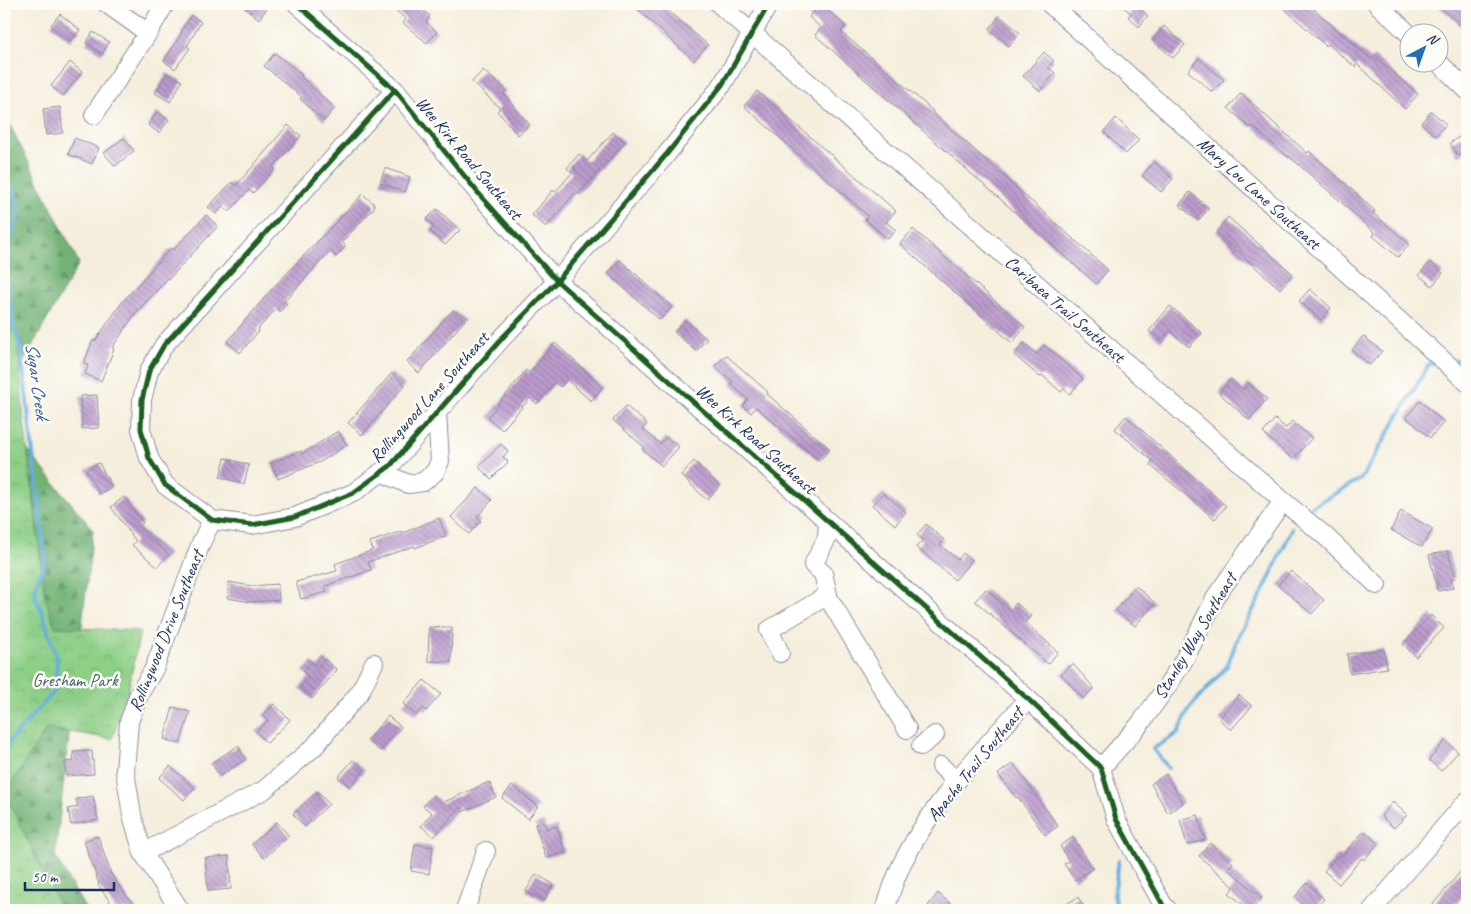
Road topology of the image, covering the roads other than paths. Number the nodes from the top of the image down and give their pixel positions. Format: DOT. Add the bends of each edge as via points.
graph roads {
  1 [pos="107,4"];
  2 [pos="165,4"];
  3 [pos="297,4"];
  4 [pos="719,4"];
  5 [pos="769,4"];
  6 [pos="1050,4"];
  7 [pos="1377,4"];
  8 [pos="1398,24"];
  9 [pos="148,33"];
  10 [pos="752,33"];
  11 [pos="1448,72"];
  12 [pos="395,90"];
  13 [pos="1467,90"];
  14 [pos="94,115"];
  15 [pos="557,281"];
  16 [pos="1467,382"];
  17 [pos="436,413"];
  18 [pos="381,472"];
  19 [pos="1283,501"];
  20 [pos="212,520"];
  21 [pos="828,522"];
  22 [pos="1377,585"];
  23 [pos="828,595"];
  24 [pos="780,653"];
  25 [pos="374,663"];
  26 [pos="1028,699"];
  27 [pos="907,729"];
  28 [pos="941,766"];
  29 [pos="1101,768"];
  30 [pos="956,782"];
  31 [pos="1467,801"];
  32 [pos="486,851"];
  33 [pos="143,853"];
  34 [pos="180,910"];
  35 [pos="465,910"];
  36 [pos="885,910"];
  37 [pos="1168,910"];
  38 [pos="1372,910"];
  1 -- 9 [label="street"];
  2 -- 9 [label="street"];
  3 -- 12 [label="street, Wee Kirk Road Southeast"];
  4 -- 10 [label="street, Caribaea Trail Southeast"];
  5 -- 10 [label="street, Rollingwood Lane Southeast"];
  6 -- 16 [label="street, Mary Lou Lane Southeast"];
  7 -- 8 [label="street"];
  9 -- 14 [label="street"];
  10 -- 15 [label="street, Rollingwood Lane Southeast" via="722,85"];
  10 -- 19 [label="street, Caribaea Trail Southeast"];
  11 -- 13 [label="street"];
  12 -- 15 [label="street, Wee Kirk Road Southeast" via="479,194"];
  12 -- 20 [label="street, Rollingwood Lane Southeast" via="164,345 149,371 142,400 141,429 149,458 165,485"];
  15 -- 17 [label="street, Rollingwood Lane Southeast"];
  15 -- 21 [label="street, Wee Kirk Road Southeast"];
  17 -- 18 [label="street, Rollingwood Lane Southeast"];
  17 -- 18 [label="street" via="440,461 435,472 422,482 408,484"];
  18 -- 20 [label="street, Rollingwood Lane Southeast" via="353,493 295,517 252,525"];
  19 -- 22 [label="street, Caribaea Trail Southeast" via="1326,536"];
  19 -- 29 [label="street, Stanley Way Southeast" via="1217,595 1168,684 1140,724"];
  20 -- 33 [label="street, Rollingwood Drive Southeast" via="154,669 139,694 129,722 125,771 132,816"];
  21 -- 23 [label="street" via="827,538 813,566 823,573"];
  21 -- 26 [label="street, Wee Kirk Road Southeast"];
  23 -- 24 [label="street" via="768,630"];
  23 -- 27 [label="street"];
  25 -- 33 [label="street" via="360,692 314,747 264,790"];
  26 -- 29 [label="street, Wee Kirk Road Southeast"];
  26 -- 30 [label="street, Apache Trail Southeast"];
  28 -- 30 [label="street"];
  29 -- 37 [label="street" via="1116,819"];
  30 -- 36 [label="street, Apache Trail Southeast" via="905,858"];
  31 -- 38 [label="street"];
  32 -- 35 [label="street"];
  33 -- 34 [label="street, Rollingwood Drive Southeast"];
}
